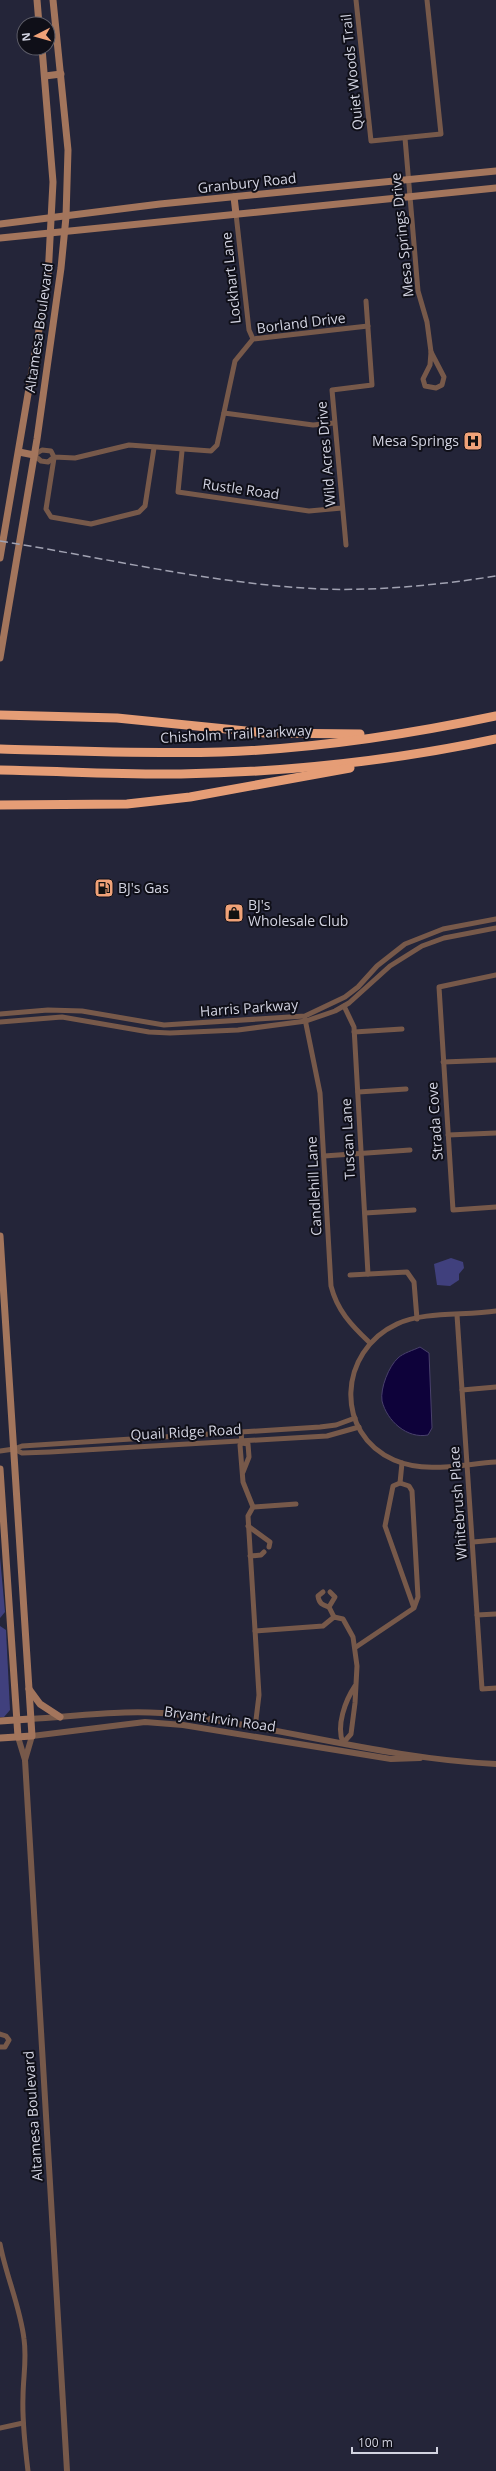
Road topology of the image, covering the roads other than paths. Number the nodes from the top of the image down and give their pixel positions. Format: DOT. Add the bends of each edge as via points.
graph roads {
  1 [pos="37,0"];
  2 [pos="53,0"];
  3 [pos="356,0"];
  4 [pos="427,0"];
  5 [pos="38,16"];
  6 [pos="43,56"];
  7 [pos="61,74"];
  8 [pos="44,76"];
  9 [pos="404,138"];
  10 [pos="496,171"];
  11 [pos="408,180"];
  12 [pos="496,188"];
  13 [pos="234,197"];
  14 [pos="410,197"];
  15 [pos="236,214"];
  16 [pos="66,217"];
  17 [pos="51,218"];
  18 [pos="0,224"];
  19 [pos="64,232"];
  20 [pos="51,233"];
  21 [pos="0,238"];
  22 [pos="366,301"];
  23 [pos="368,326"];
  24 [pos="253,339"];
  25 [pos="431,352"];
  26 [pos="224,413"];
  27 [pos="334,423"];
  28 [pos="154,448"];
  29 [pos="182,451"];
  30 [pos="19,452"];
  31 [pos="34,455"];
  32 [pos="54,457"];
  33 [pos="342,508"];
  34 [pos="346,545"];
  35 [pos="0,558"];
  36 [pos="0,642"];
  37 [pos="0,655"];
  38 [pos="0,714"];
  39 [pos="496,716"];
  40 [pos="399,734"];
  41 [pos="496,739"];
  42 [pos="0,749"];
  43 [pos="400,757"];
  44 [pos="0,770"];
  45 [pos="0,805"];
  46 [pos="496,918"];
  47 [pos="496,928"];
  48 [pos="496,975"];
  49 [pos="344,1006"];
  50 [pos="71,1010"];
  51 [pos="0,1014"];
  52 [pos="71,1017"];
  53 [pos="305,1019"];
  54 [pos="0,1022"];
  55 [pos="196,1024"];
  56 [pos="402,1029"];
  57 [pos="196,1032"];
  58 [pos="354,1032"];
  59 [pos="496,1060"];
  60 [pos="443,1062"];
  61 [pos="406,1089"];
  62 [pos="358,1092"];
  63 [pos="496,1132"];
  64 [pos="448,1135"];
  65 [pos="410,1150"];
  66 [pos="361,1153"];
  67 [pos="324,1156"];
  68 [pos="496,1207"];
  69 [pos="414,1210"];
  70 [pos="365,1213"];
  71 [pos="0,1236"];
  72 [pos="368,1274"];
  73 [pos="350,1275"];
  74 [pos="496,1311"];
  75 [pos="457,1315"];
  76 [pos="416,1319"];
  77 [pos="3,1320"];
  78 [pos="369,1342"];
  79 [pos="496,1387"];
  80 [pos="462,1390"];
  81 [pos="355,1418"];
  82 [pos="359,1427"];
  83 [pos="241,1432"];
  84 [pos="242,1442"];
  85 [pos="14,1449"];
  86 [pos="0,1450"];
  87 [pos="496,1462"];
  88 [pos="402,1463"];
  89 [pos="468,1464"];
  90 [pos="0,1469"];
  91 [pos="242,1473"];
  92 [pos="400,1483"];
  93 [pos="296,1504"];
  94 [pos="253,1507"];
  95 [pos="248,1526"];
  96 [pos="496,1540"];
  97 [pos="473,1542"];
  98 [pos="269,1547"];
  99 [pos="264,1552"];
  100 [pos="250,1556"];
  101 [pos="323,1592"];
  102 [pos="330,1592"];
  103 [pos="329,1607"];
  104 [pos="414,1608"];
  105 [pos="496,1614"];
  106 [pos="478,1615"];
  107 [pos="334,1617"];
  108 [pos="255,1631"];
  109 [pos="356,1647"];
  110 [pos="355,1686"];
  111 [pos="496,1688"];
  112 [pos="29,1689"];
  113 [pos="60,1717"];
  114 [pos="30,1719"];
  115 [pos="16,1720"];
  116 [pos="0,1721"];
  117 [pos="342,1721"];
  118 [pos="352,1723"];
  119 [pos="255,1728"];
  120 [pos="32,1736"];
  121 [pos="18,1737"];
  122 [pos="0,1738"];
  123 [pos="343,1743"];
  124 [pos="342,1751"];
  125 [pos="435,1758"];
  126 [pos="25,1760"];
  127 [pos="496,1764"];
  128 [pos="0,2034"];
  129 [pos="0,2047"];
  130 [pos="0,2244"];
  131 [pos="2,2268"];
  132 [pos="23,2423"];
  133 [pos="0,2428"];
  134 [pos="28,2471"];
  135 [pos="67,2471"];
  1 -- 5 [label="main road"];
  2 -- 7 [label="main road, Altamesa Boulevard"];
  3 -- 9 [label="street, Quiet Woods Trail" via="371,141"];
  4 -- 9 [label="street" via="441,134"];
  6 -- 8 [label="main road, Altamesa Boulevard"];
  7 -- 8 [label="main road"];
  7 -- 16 [label="main road, Altamesa Boulevard" via="68,150"];
  8 -- 17 [label="main road, Altamesa Boulevard" via="53,182"];
  9 -- 11 [label="street, Mesa Springs Drive"];
  10 -- 11 [label="main road, Granbury Road"];
  11 -- 13 [label="main road, Granbury Road"];
  11 -- 14 [label="street, Mesa Springs Drive"];
  12 -- 14 [label="main road"];
  13 -- 15 [label="main road"];
  13 -- 16 [label="main road, Granbury Road"];
  14 -- 15 [label="main road"];
  14 -- 25 [label="street, Mesa Springs Drive" via="418,291 427,322"];
  15 -- 19 [label="main road"];
  15 -- 24 [label="street, Lockhart Lane" via="249,330"];
  16 -- 17 [label="main road, Granbury Road"];
  16 -- 19 [label="main road, Altamesa Boulevard"];
  17 -- 18 [label="main road, Granbury Road"];
  17 -- 20 [label="main road, Altamesa Boulevard"];
  19 -- 20 [label="main road"];
  19 -- 31 [label="main road, Altamesa Boulevard"];
  20 -- 21 [label="main road"];
  20 -- 30 [label="main road, Altamesa Boulevard" via="48,277"];
  22 -- 23 [label="street, Wild Acres Drive"];
  23 -- 24 [label="street, Borland Drive"];
  23 -- 27 [label="street, Wild Acres Drive" via="372,385 332,390"];
  24 -- 26 [label="street, Borland Drive" via="235,361"];
  25 -- 25 [label="street, Mesa Springs Drive" via="430,365 423,379 425,386 436,388 442,384 444,377"];
  26 -- 27 [label="street" via="313,426"];
  26 -- 29 [label="street, Borland Drive" via="217,445 211,451"];
  27 -- 33 [label="street, Wild Acres Drive"];
  28 -- 29 [label="street, Borland Drive"];
  28 -- 32 [label="street, Borland Drive" via="129,445 74,458"];
  28 -- 32 [label="street" via="145,506 139,512 91,524 51,517 46,509"];
  29 -- 33 [label="street, Rustle Road" via="178,492 309,511"];
  30 -- 31 [label="main road"];
  30 -- 35 [label="main road, Altamesa Boulevard"];
  31 -- 32 [label="street, Borland Drive" via="48,462"];
  31 -- 32 [label="street, Borland Drive" via="42,450 51,451"];
  31 -- 37 [label="main road, Altamesa Boulevard"];
  33 -- 34 [label="street, Wild Acres Drive"];
  36 -- 37 [label="main road"];
  38 -- 40 [label="highway" via="117,718 265,734"];
  39 -- 40 [label="highway, Chisholm Trail Parkway"];
  40 -- 42 [label="highway, Chisholm Trail Parkway" via="299,747 221,752"];
  41 -- 43 [label="highway"];
  43 -- 44 [label="highway" via="210,774"];
  43 -- 45 [label="highway" via="296,779 190,797 127,804"];
  46 -- 53 [label="street, Harris Parkway" via="443,929 405,944 377,966 346,997"];
  47 -- 49 [label="street, Harris Parkway" via="444,938 422,946 390,966 361,994"];
  48 -- 60 [label="street, Strada Cove" via="439,987"];
  49 -- 53 [label="street, Harris Parkway" via="325,1016"];
  49 -- 58 [label="street, Tuscan Lane" via="353,1022"];
  50 -- 51 [label="street, Harris Parkway"];
  50 -- 52 [label="street"];
  50 -- 55 [label="street, Harris Parkway" via="164,1025"];
  52 -- 54 [label="street, Harris Parkway" via="40,1017"];
  52 -- 57 [label="street, Harris Parkway" via="149,1032"];
  53 -- 55 [label="street, Harris Parkway"];
  53 -- 57 [label="street, Harris Parkway" via="243,1030"];
  53 -- 67 [label="street, Candlehill Lane" via="320,1093"];
  55 -- 57 [label="street"];
  56 -- 58 [label="street"];
  58 -- 62 [label="street, Tuscan Lane"];
  59 -- 60 [label="street"];
  60 -- 64 [label="street, Strada Cove"];
  61 -- 62 [label="street"];
  62 -- 66 [label="street, Tuscan Lane"];
  63 -- 64 [label="street"];
  64 -- 68 [label="street, Strada Cove" via="453,1210"];
  65 -- 66 [label="street"];
  66 -- 67 [label="street"];
  66 -- 70 [label="street, Tuscan Lane"];
  67 -- 78 [label="street, Candlehill Lane" via="334,1295 344,1317"];
  69 -- 70 [label="street"];
  70 -- 72 [label="street, Tuscan Lane"];
  71 -- 77 [label="main road, Altamesa Boulevard"];
  72 -- 73 [label="street"];
  72 -- 76 [label="street" via="404,1271 410,1275 414,1282"];
  74 -- 75 [label="street"];
  75 -- 76 [label="street"];
  75 -- 80 [label="street, Whitebrush Place"];
  76 -- 78 [label="street" via="398,1323 377,1334"];
  77 -- 85 [label="main road, Altamesa Boulevard"];
  78 -- 81 [label="street" via="357,1360 353,1375 351,1399"];
  79 -- 80 [label="street"];
  80 -- 89 [label="street, Whitebrush Place"];
  81 -- 82 [label="street"];
  81 -- 83 [label="street, Quail Ridge Road" via="336,1425"];
  82 -- 84 [label="street, Quail Ridge Road" via="327,1436"];
  82 -- 88 [label="street" via="384,1455"];
  83 -- 84 [label="street"];
  83 -- 85 [label="street, Quail Ridge Road" via="22,1446"];
  84 -- 85 [label="street, Quail Ridge Road" via="22,1453"];
  84 -- 91 [label="street"];
  84 -- 91 [label="street" via="248,1444 249,1457"];
  85 -- 86 [label="street, Quail Ridge Road"];
  85 -- 112 [label="main road, Altamesa Boulevard"];
  87 -- 89 [label="street"];
  88 -- 89 [label="street" via="420,1467"];
  88 -- 92 [label="street"];
  89 -- 97 [label="street, Whitebrush Place"];
  90 -- 115 [label="main road, Altamesa Boulevard" via="12,1620"];
  91 -- 94 [label="street"];
  92 -- 104 [label="street" via="409,1486 412,1491 418,1597"];
  92 -- 104 [label="street" via="393,1486 385,1526"];
  93 -- 94 [label="street"];
  94 -- 95 [label="street" via="248,1516"];
  95 -- 98 [label="street" via="270,1542"];
  95 -- 100 [label="street"];
  96 -- 97 [label="street"];
  97 -- 106 [label="street, Whitebrush Place"];
  99 -- 100 [label="street" via="262,1555"];
  100 -- 108 [label="street"];
  101 -- 103 [label="street" via="318,1596 318,1601"];
  102 -- 103 [label="street" via="335,1597"];
  103 -- 107 [label="street"];
  104 -- 109 [label="street"];
  105 -- 106 [label="street"];
  106 -- 111 [label="street, Whitebrush Place" via="482,1689"];
  107 -- 108 [label="street" via="323,1626"];
  107 -- 109 [label="street" via="343,1619"];
  108 -- 119 [label="street" via="259,1695"];
  109 -- 110 [label="street" via="358,1666"];
  110 -- 117 [label="street" via="346,1702"];
  110 -- 118 [label="street" via="356,1703"];
  112 -- 113 [label="main road" via="40,1704"];
  112 -- 114 [label="main road, Altamesa Boulevard"];
  113 -- 114 [label="street, Bryant Irvin Road"];
  113 -- 119 [label="street, Bryant Irvin Road" via="181,1714"];
  114 -- 115 [label="main road, Bryant Irvin Road"];
  114 -- 120 [label="main road, Altamesa Boulevard"];
  115 -- 116 [label="main road, Bryant Irvin Road"];
  115 -- 121 [label="main road, Altamesa Boulevard"];
  117 -- 118 [label="street"];
  117 -- 123 [label="street" via="340,1734"];
  118 -- 123 [label="street" via="350,1734"];
  119 -- 123 [label="street, Bryant Irvin Road"];
  120 -- 121 [label="main road, Bryant Irvin Road"];
  120 -- 124 [label="street, Bryant Irvin Road" via="145,1722 183,1725"];
  120 -- 126 [label="street, Altamesa Boulevard"];
  121 -- 122 [label="main road, Bryant Irvin Road"];
  121 -- 126 [label="street, Altamesa Boulevard"];
  123 -- 124 [label="street"];
  123 -- 125 [label="street, Bryant Irvin Road"];
  124 -- 125 [label="street, Bryant Irvin Road" via="391,1760"];
  125 -- 127 [label="street, Bryant Irvin Road"];
  126 -- 135 [label="street, Altamesa Boulevard"];
  128 -- 129 [label="street" via="9,2040 5,2047"];
  130 -- 131 [label="street"];
  131 -- 132 [label="street" via="20,2315 25,2340"];
  132 -- 133 [label="street"];
  132 -- 134 [label="street"];
}
